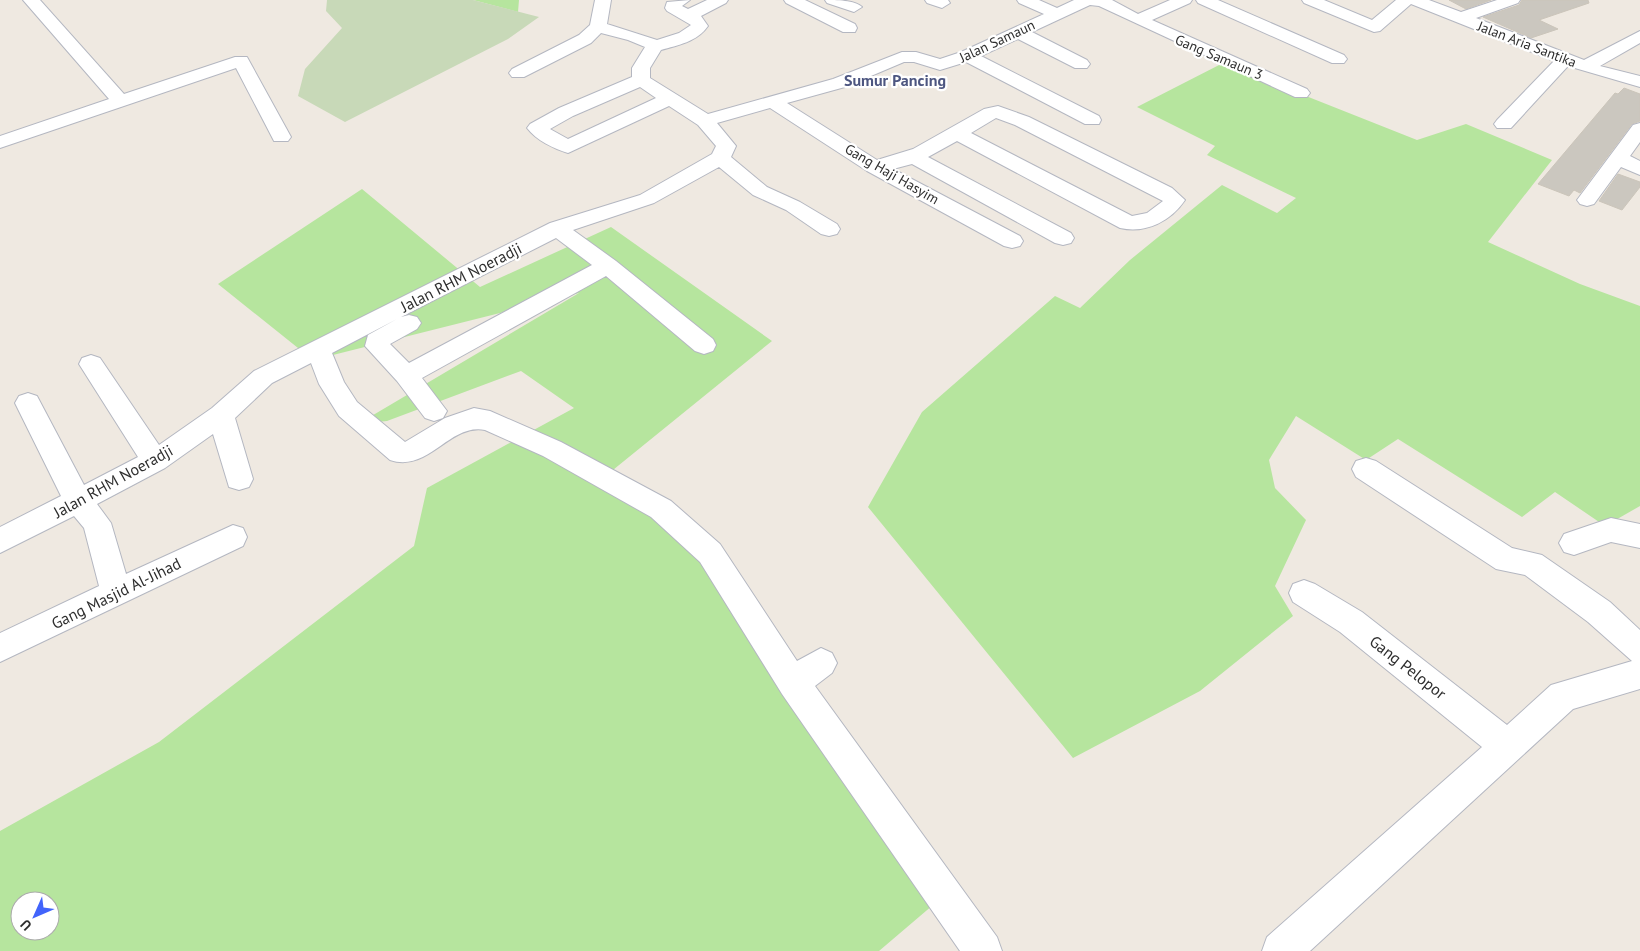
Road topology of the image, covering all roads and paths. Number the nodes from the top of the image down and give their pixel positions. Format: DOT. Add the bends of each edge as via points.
graph roads {
  1 [pos="31,0"];
  2 [pos="603,0"];
  3 [pos="682,0"];
  4 [pos="720,0"];
  5 [pos="792,0"];
  6 [pos="833,0"];
  7 [pos="1025,0"];
  8 [pos="1088,0"];
  9 [pos="1184,0"];
  10 [pos="1204,0"];
  11 [pos="1310,0"];
  12 [pos="1406,0"];
  13 [pos="1415,0"];
  14 [pos="1512,0"];
  15 [pos="854,7"];
  16 [pos="1056,14"];
  17 [pos="690,15"];
  18 [pos="1461,18"];
  19 [pos="1138,20"];
  20 [pos="598,26"];
  21 [pos="849,28"];
  22 [pos="1018,32"];
  23 [pos="1640,36"];
  24 [pos="654,46"];
  25 [pos="968,56"];
  26 [pos="1338,59"];
  27 [pos="1565,59"];
  28 [pos="1081,64"];
  29 [pos="1585,67"];
  30 [pos="518,73"];
  31 [pos="641,80"];
  32 [pos="1640,82"];
  33 [pos="1301,93"];
  34 [pos="669,99"];
  35 [pos="120,101"];
  36 [pos="774,103"];
  37 [pos="1092,120"];
  38 [pos="704,121"];
  39 [pos="1504,124"];
  40 [pos="1640,128"];
  41 [pos="956,133"];
  42 [pos="282,137"];
  43 [pos="0,142"];
  44 [pos="914,157"];
  45 [pos="720,158"];
  46 [pos="1618,158"];
  47 [pos="874,167"];
  48 [pos="1640,169"];
  49 [pos="1587,200"];
  50 [pos="577,225"];
  51 [pos="829,229"];
  52 [pos="1063,238"];
  53 [pos="1012,241"];
  54 [pos="608,266"];
  55 [pos="704,345"];
  56 [pos="318,349"];
  57 [pos="91,364"];
  58 [pos="406,375"];
  59 [pos="28,403"];
  60 [pos="434,411"];
  61 [pos="220,416"];
  62 [pos="155,461"];
  63 [pos="1366,469"];
  64 [pos="239,480"];
  65 [pos="78,501"];
  66 [pos="1640,536"];
  67 [pos="233,537"];
  68 [pos="0,541"];
  69 [pos="1574,542"];
  70 [pos="116,592"];
  71 [pos="1304,593"];
  72 [pos="0,648"];
  73 [pos="1640,650"];
  74 [pos="821,663"];
  75 [pos="1640,674"];
  76 [pos="793,683"];
  77 [pos="1508,747"];
  78 [pos="983,951"];
  79 [pos="1281,951"];
  1 -- 35 [label="street"];
  2 -- 20 [label="street"];
  3 -- 17 [label="street" via="673,8"];
  4 -- 17 [label="street"];
  5 -- 21 [label="street"];
  6 -- 15 [label="street"];
  7 -- 16 [label="street"];
  8 -- 16 [label="street, Jalan Samaun"];
  8 -- 19 [label="street, Jalan Samaun" via="1103,2"];
  9 -- 19 [label="street"];
  10 -- 26 [label="street"];
  11 -- 12 [label="street" via="1374,27"];
  13 -- 18 [label="street, Jalan Aria Santika"];
  14 -- 18 [label="street"];
  16 -- 22 [label="street, Jalan Samaun"];
  17 -- 24 [label="street" via="700,26 694,32"];
  18 -- 27 [label="street, Jalan Aria Santika"];
  19 -- 33 [label="street, Gang Samaun 3"];
  20 -- 24 [label="street" via="610,32 643,37"];
  20 -- 30 [label="street" via="585,39"];
  22 -- 25 [label="street, Jalan Samaun"];
  22 -- 28 [label="street"];
  23 -- 29 [label="street"];
  24 -- 31 [label="street" via="642,68"];
  25 -- 36 [label="street, Jalan Samaun" via="940,65 916,57 902,57 839,83"];
  25 -- 37 [label="street"];
  27 -- 29 [label="street, Jalan Aria Santika"];
  27 -- 39 [label="street"];
  29 -- 32 [label="street, Jalan Aria Santika"];
  31 -- 34 [label="street"];
  31 -- 34 [label="street" via="566,112 538,128 568,147"];
  34 -- 38 [label="street"];
  35 -- 42 [label="street" via="241,61"];
  35 -- 43 [label="street"];
  36 -- 38 [label="street, Jalan Samaun"];
  36 -- 47 [label="street, Gang Haji Hasyim"];
  38 -- 45 [label="street" via="726,146"];
  40 -- 46 [label="street"];
  41 -- 41 [label="street" via="998,112 1129,174 1175,200 1172,206 1143,224 1128,223"];
  41 -- 44 [label="street"];
  44 -- 47 [label="street"];
  44 -- 52 [label="street"];
  45 -- 50 [label="street, Jalan RHM Noeradji" via="647,199"];
  45 -- 51 [label="street" via="760,191 793,206"];
  46 -- 48 [label="street"];
  46 -- 49 [label="street"];
  47 -- 53 [label="street, Gang Haji Hasyim"];
  50 -- 54 [label="street"];
  50 -- 56 [label="street, Jalan RHM Noeradji"];
  50 -- 58 [label="street" via="381,337 377,346"];
  54 -- 55 [label="street"];
  54 -- 58 [label="street"];
  56 -- 61 [label="street, Jalan RHM Noeradji" via="263,377"];
  56 -- 76 [label="street" via="332,384 348,409 400,453 412,452 454,425 474,418 552,449 661,509 710,553"];
  57 -- 62 [label="street"];
  58 -- 60 [label="street"];
  59 -- 65 [label="street"];
  61 -- 62 [label="street, Jalan RHM Noeradji"];
  61 -- 64 [label="street"];
  62 -- 65 [label="street, Jalan RHM Noeradji"];
  63 -- 73 [label="street" via="1506,560 1532,564 1599,612"];
  65 -- 68 [label="street, Jalan RHM Noeradji"];
  65 -- 70 [label="street" via="97,523"];
  66 -- 69 [label="street" via="1611,530"];
  67 -- 70 [label="street, Gang Masjid Al-Jihad"];
  70 -- 72 [label="street, Gang Masjid Al-Jihad"];
  71 -- 77 [label="street, Gang Pelopor" via="1328,606 1383,646"];
  74 -- 76 [label="street"];
  75 -- 77 [label="street" via="1564,696"];
  76 -- 78 [label="street"];
  77 -- 79 [label="street"];
}
